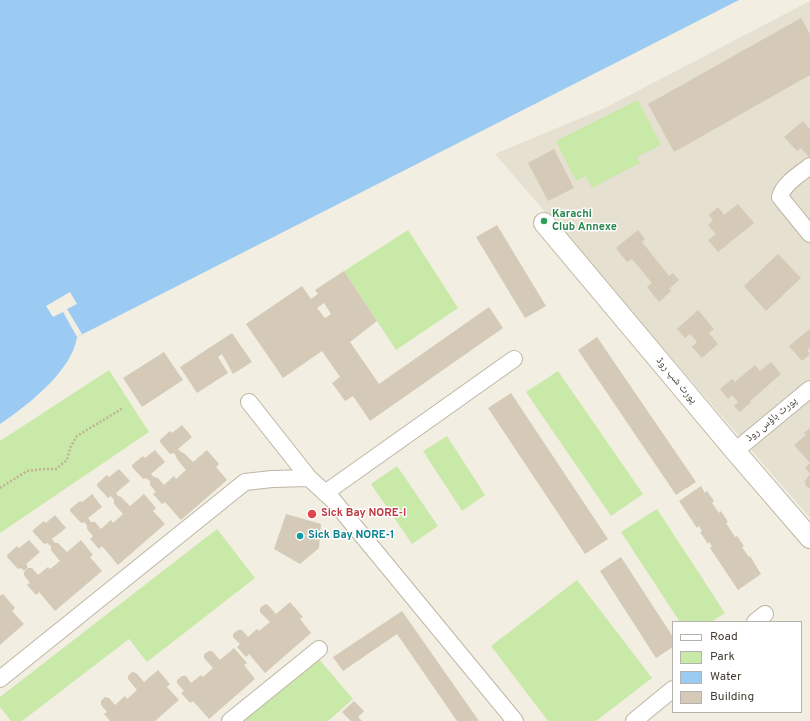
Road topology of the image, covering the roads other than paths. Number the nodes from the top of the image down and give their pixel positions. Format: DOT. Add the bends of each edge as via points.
graph roads {
  1 [pos="810,166"];
  2 [pos="544,223"];
  3 [pos="810,234"];
  4 [pos="514,360"];
  5 [pos="810,389"];
  6 [pos="249,402"];
  7 [pos="735,452"];
  8 [pos="309,478"];
  9 [pos="325,493"];
  10 [pos="810,538"];
  11 [pos="319,649"];
  12 [pos="0,679"];
  13 [pos="672,690"];
  14 [pos="230,721"];
  15 [pos="515,721"];
  16 [pos="634,721"];
  1 -- 3 [label="street" via="789,184 780,198"];
  2 -- 7 [label="street, پورٹ شپ روڈ"];
  4 -- 9 [label="street"];
  5 -- 7 [label="street, پورٹ ہاؤس روڈ"];
  6 -- 8 [label="street"];
  7 -- 10 [label="street, پورٹ شپ روڈ"];
  8 -- 9 [label="street"];
  8 -- 12 [label="street" via="245,482"];
  9 -- 15 [label="street"];
  11 -- 14 [label="street"];
  13 -- 16 [label="street"];
}
